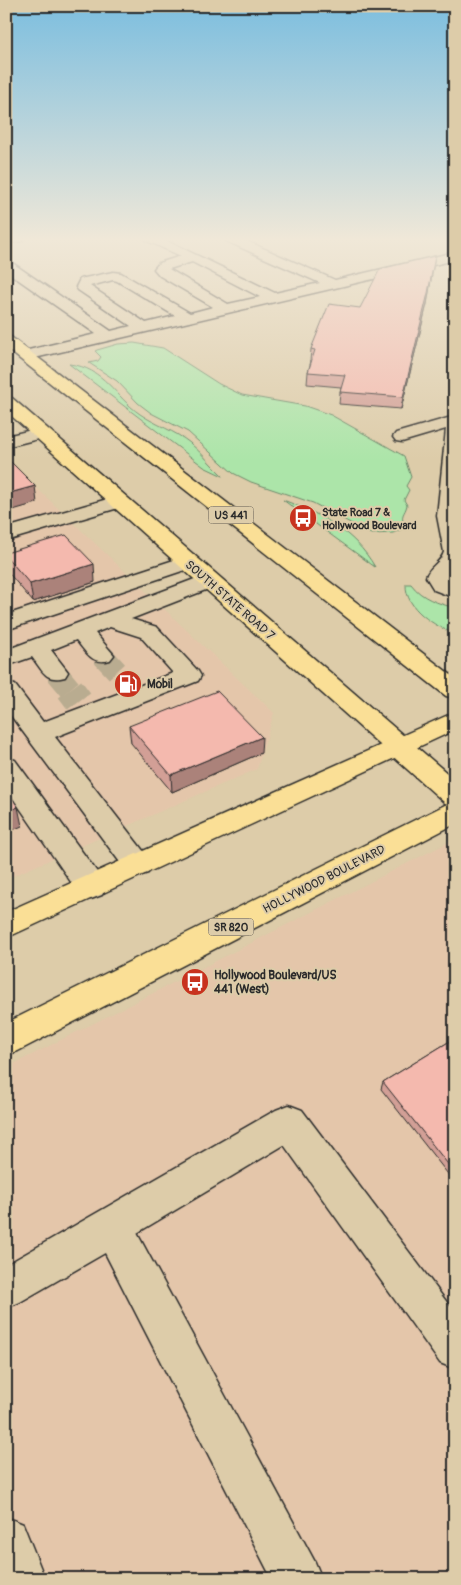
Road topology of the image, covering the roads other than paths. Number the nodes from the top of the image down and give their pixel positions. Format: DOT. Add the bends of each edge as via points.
graph roads {
  1 [pos="73,312"];
  2 [pos="120,312"];
  3 [pos="178,312"];
  4 [pos="213,312"];
  5 [pos="188,318"];
  6 [pos="144,328"];
  7 [pos="108,336"];
  8 [pos="6,340"];
  9 [pos="26,355"];
  10 [pos="6,402"];
  11 [pos="455,420"];
  12 [pos="455,429"];
  13 [pos="40,433"];
  14 [pos="402,437"];
  15 [pos="6,442"];
  16 [pos="118,502"];
  17 [pos="6,535"];
  18 [pos="186,562"];
  19 [pos="450,565"];
  20 [pos="208,581"];
  21 [pos="455,591"];
  22 [pos="110,619"];
  23 [pos="6,622"];
  24 [pos="80,631"];
  25 [pos="37,647"];
  26 [pos="102,655"];
  27 [pos="6,659"];
  28 [pos="56,672"];
  29 [pos="6,690"];
  30 [pos="455,690"];
  31 [pos="455,720"];
  32 [pos="38,733"];
  33 [pos="399,746"];
  34 [pos="6,767"];
  35 [pos="455,796"];
  36 [pos="455,812"];
  37 [pos="138,866"];
  38 [pos="91,887"];
  39 [pos="6,926"];
  40 [pos="6,1040"];
  41 [pos="112,1226"];
  42 [pos="6,1288"];
  43 [pos="455,1348"];
  44 [pos="6,1541"];
  45 [pos="21,1579"];
  46 [pos="298,1579"];
  1 -- 7 [label="street"];
  2 -- 6 [label="street"];
  3 -- 5 [label="street"];
  4 -- 5 [label="street"];
  5 -- 6 [label="street"];
  6 -- 7 [label="street"];
  7 -- 9 [label="street"];
  8 -- 9 [label="main road, US 441"];
  9 -- 30 [label="main road, US 441"];
  10 -- 13 [label="main road, SOUTH STATE ROAD 7"];
  11 -- 14 [label="street"];
  12 -- 19 [label="street" via="447,516 454,552"];
  13 -- 15 [label="street"];
  13 -- 16 [label="main road, SOUTH STATE ROAD 7"];
  16 -- 17 [label="street"];
  16 -- 18 [label="main road, SOUTH STATE ROAD 7"];
  18 -- 20 [label="main road, SOUTH STATE ROAD 7"];
  18 -- 23 [label="street"];
  19 -- 21 [label="street" via="438,570 437,581"];
  20 -- 22 [label="street"];
  20 -- 33 [label="main road, SOUTH STATE ROAD 7"];
  22 -- 24 [label="street"];
  22 -- 32 [label="street" via="149,632 189,676 133,688 84,707"];
  24 -- 25 [label="street"];
  24 -- 26 [label="street"];
  25 -- 27 [label="street"];
  25 -- 28 [label="street"];
  29 -- 32 [label="street"];
  31 -- 33 [label="main road"];
  32 -- 37 [label="street"];
  33 -- 35 [label="main road, SOUTH STATE ROAD 7"];
  33 -- 37 [label="main road"];
  34 -- 38 [label="street"];
  36 -- 40 [label="main road, HOLLYWOOD BOULEVARD / SR 820"];
  37 -- 38 [label="main road"];
  38 -- 39 [label="main road"];
  41 -- 42 [label="street"];
  41 -- 43 [label="street" via="289,1122"];
  41 -- 46 [label="street"];
  44 -- 45 [label="street"];
}
